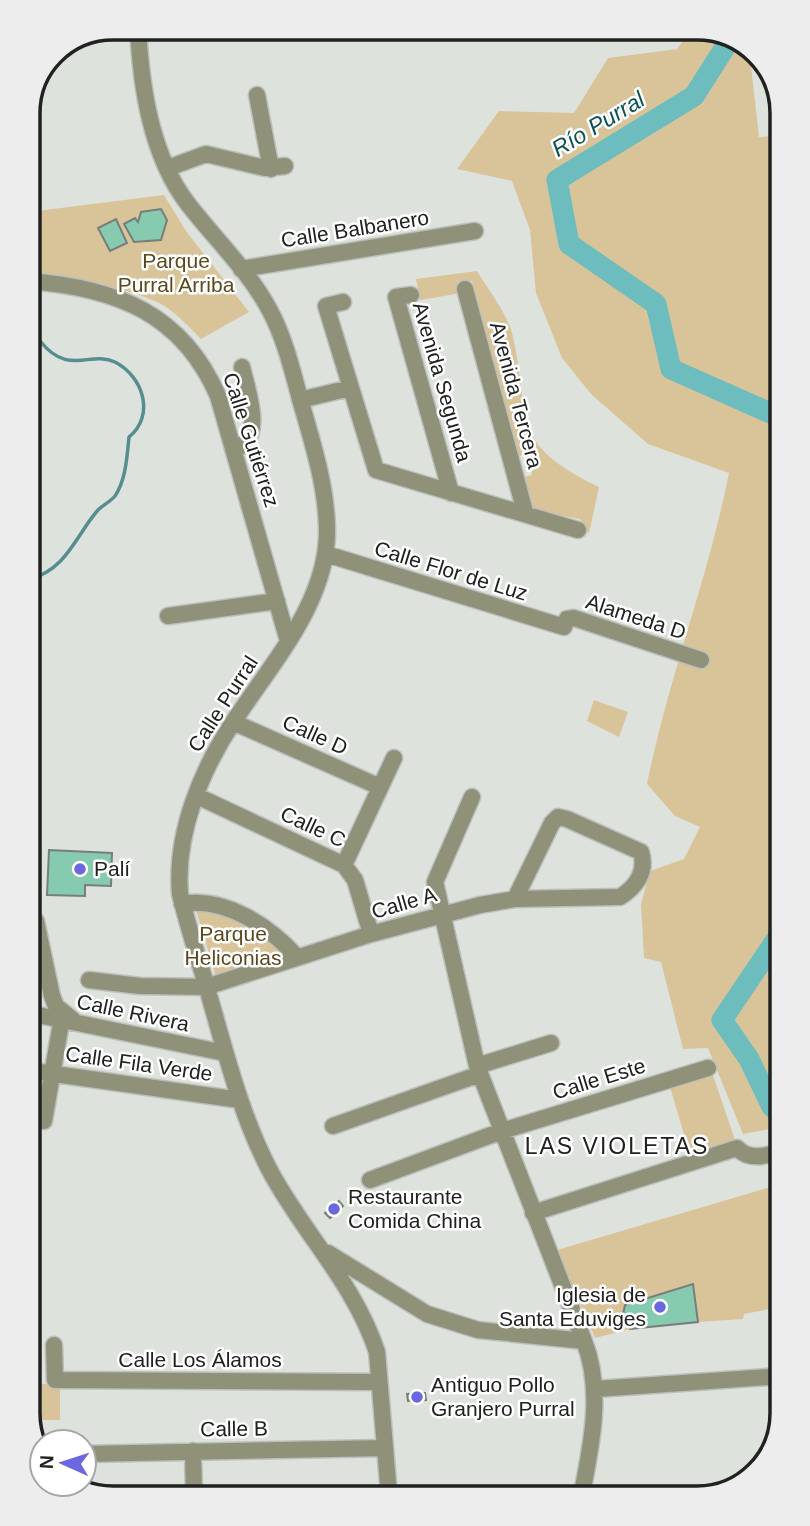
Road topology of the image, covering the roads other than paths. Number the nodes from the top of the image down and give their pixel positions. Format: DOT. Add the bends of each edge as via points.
graph roads {
  1 [pos="139,40"];
  2 [pos="257,95"];
  3 [pos="168,168"];
  4 [pos="475,231"];
  5 [pos="241,269"];
  6 [pos="40,283"];
  7 [pos="466,289"];
  8 [pos="411,295"];
  9 [pos="343,302"];
  10 [pos="242,367"];
  11 [pos="350,388"];
  12 [pos="300,400"];
  13 [pos="235,449"];
  14 [pos="451,493"];
  15 [pos="525,512"];
  16 [pos="578,530"];
  17 [pos="326,554"];
  18 [pos="277,601"];
  19 [pos="168,617"];
  20 [pos="564,627"];
  21 [pos="288,641"];
  22 [pos="701,660"];
  23 [pos="233,722"];
  24 [pos="394,758"];
  25 [pos="380,787"];
  26 [pos="197,796"];
  27 [pos="472,796"];
  28 [pos="344,865"];
  29 [pos="515,899"];
  30 [pos="182,904"];
  31 [pos="442,914"];
  32 [pos="371,934"];
  33 [pos="40,940"];
  34 [pos="297,957"];
  35 [pos="89,980"];
  36 [pos="206,987"];
  37 [pos="40,1016"];
  38 [pos="68,1026"];
  39 [pos="551,1043"];
  40 [pos="225,1053"];
  41 [pos="708,1068"];
  42 [pos="478,1070"];
  43 [pos="40,1072"];
  44 [pos="52,1073"];
  45 [pos="240,1100"];
  46 [pos="44,1121"];
  47 [pos="333,1126"];
  48 [pos="502,1131"];
  49 [pos="770,1153"];
  50 [pos="370,1180"];
  51 [pos="533,1213"];
  52 [pos="323,1250"];
  53 [pos="584,1341"];
  54 [pos="54,1345"];
  55 [pos="770,1377"];
  56 [pos="379,1382"];
  57 [pos="596,1389"];
  58 [pos="385,1448"];
  59 [pos="193,1451"];
  60 [pos="98,1454"];
  61 [pos="194,1486"];
  62 [pos="388,1486"];
  63 [pos="583,1486"];
  1 -- 3 [label="street, Calle Purral" via="148,109"];
  2 -- 3 [label="street" via="278,168 206,154"];
  3 -- 5 [label="street, Calle Purral" via="187,202"];
  4 -- 5 [label="street, Calle Balbanero"];
  5 -- 12 [label="street, Calle Purral" via="270,310"];
  6 -- 13 [label="street, Calle Gutiérrez" via="103,295 165,322 190,345 206,369"];
  7 -- 15 [label="street, Avenida Tercera"];
  8 -- 14 [label="street, Avenida Segunda" via="396,297"];
  9 -- 11 [label="street" via="326,306"];
  10 -- 13 [label="street" via="253,421 249,440"];
  11 -- 12 [label="street"];
  11 -- 14 [label="street" via="376,471"];
  12 -- 17 [label="street, Calle Purral" via="324,499"];
  13 -- 18 [label="street, Calle Gutiérrez"];
  14 -- 15 [label="street"];
  15 -- 16 [label="street"];
  17 -- 20 [label="street, Calle Flor de Luz"];
  17 -- 21 [label="street, Calle Purral" via="308,604"];
  18 -- 19 [label="street"];
  18 -- 21 [label="street, Calle Gutiérrez"];
  20 -- 22 [label="street, Alameda D" via="567,619 574,618"];
  21 -- 23 [label="street, Calle Purral"];
  23 -- 25 [label="street, Calle D"];
  23 -- 26 [label="street, Calle Purral" via="207,765"];
  24 -- 25 [label="street"];
  25 -- 28 [label="street"];
  26 -- 28 [label="street, Calle C"];
  26 -- 30 [label="street, Calle Purral" via="178,872"];
  27 -- 31 [label="street" via="437,873"];
  28 -- 32 [label="street, Calle C" via="355,880"];
  29 -- 29 [label="street, Calle A" via="558,817 641,852 642,872 630,891 620,897"];
  29 -- 31 [label="street, Calle A"];
  30 -- 34 [label="street" via="210,903 260,924"];
  30 -- 36 [label="street, Calle Purral"];
  31 -- 32 [label="street, Calle A"];
  31 -- 42 [label="street"];
  32 -- 34 [label="street, Calle A"];
  33 -- 38 [label="street" via="52,996"];
  34 -- 36 [label="street, Calle A"];
  35 -- 36 [label="street, Calle A"];
  36 -- 40 [label="street, Calle Purral"];
  37 -- 38 [label="street, Calle Rivera"];
  38 -- 40 [label="street, Calle Rivera"];
  38 -- 44 [label="street"];
  39 -- 42 [label="street"];
  40 -- 45 [label="street, Calle Purral"];
  41 -- 48 [label="street, Calle Este"];
  42 -- 47 [label="street"];
  42 -- 48 [label="street"];
  43 -- 44 [label="street, Calle Fila Verde"];
  44 -- 45 [label="street, Calle Fila Verde"];
  44 -- 46 [label="street"];
  45 -- 52 [label="street, Calle Purral" via="286,1200"];
  48 -- 50 [label="street, Calle Este"];
  48 -- 51 [label="street"];
  49 -- 51 [label="street" via="754,1156 737,1148"];
  51 -- 53 [label="street"];
  52 -- 53 [label="street" via="427,1314 478,1329"];
  52 -- 56 [label="street, Calle Purral" via="370,1331"];
  53 -- 57 [label="street"];
  54 -- 56 [label="street, Calle Los Álamos" via="55,1380"];
  55 -- 57 [label="street"];
  56 -- 58 [label="street, Calle Purral"];
  57 -- 63 [label="street"];
  58 -- 59 [label="street, Calle B"];
  58 -- 62 [label="street, Calle Purral"];
  59 -- 60 [label="street, Calle B"];
  59 -- 61 [label="street"];
}
